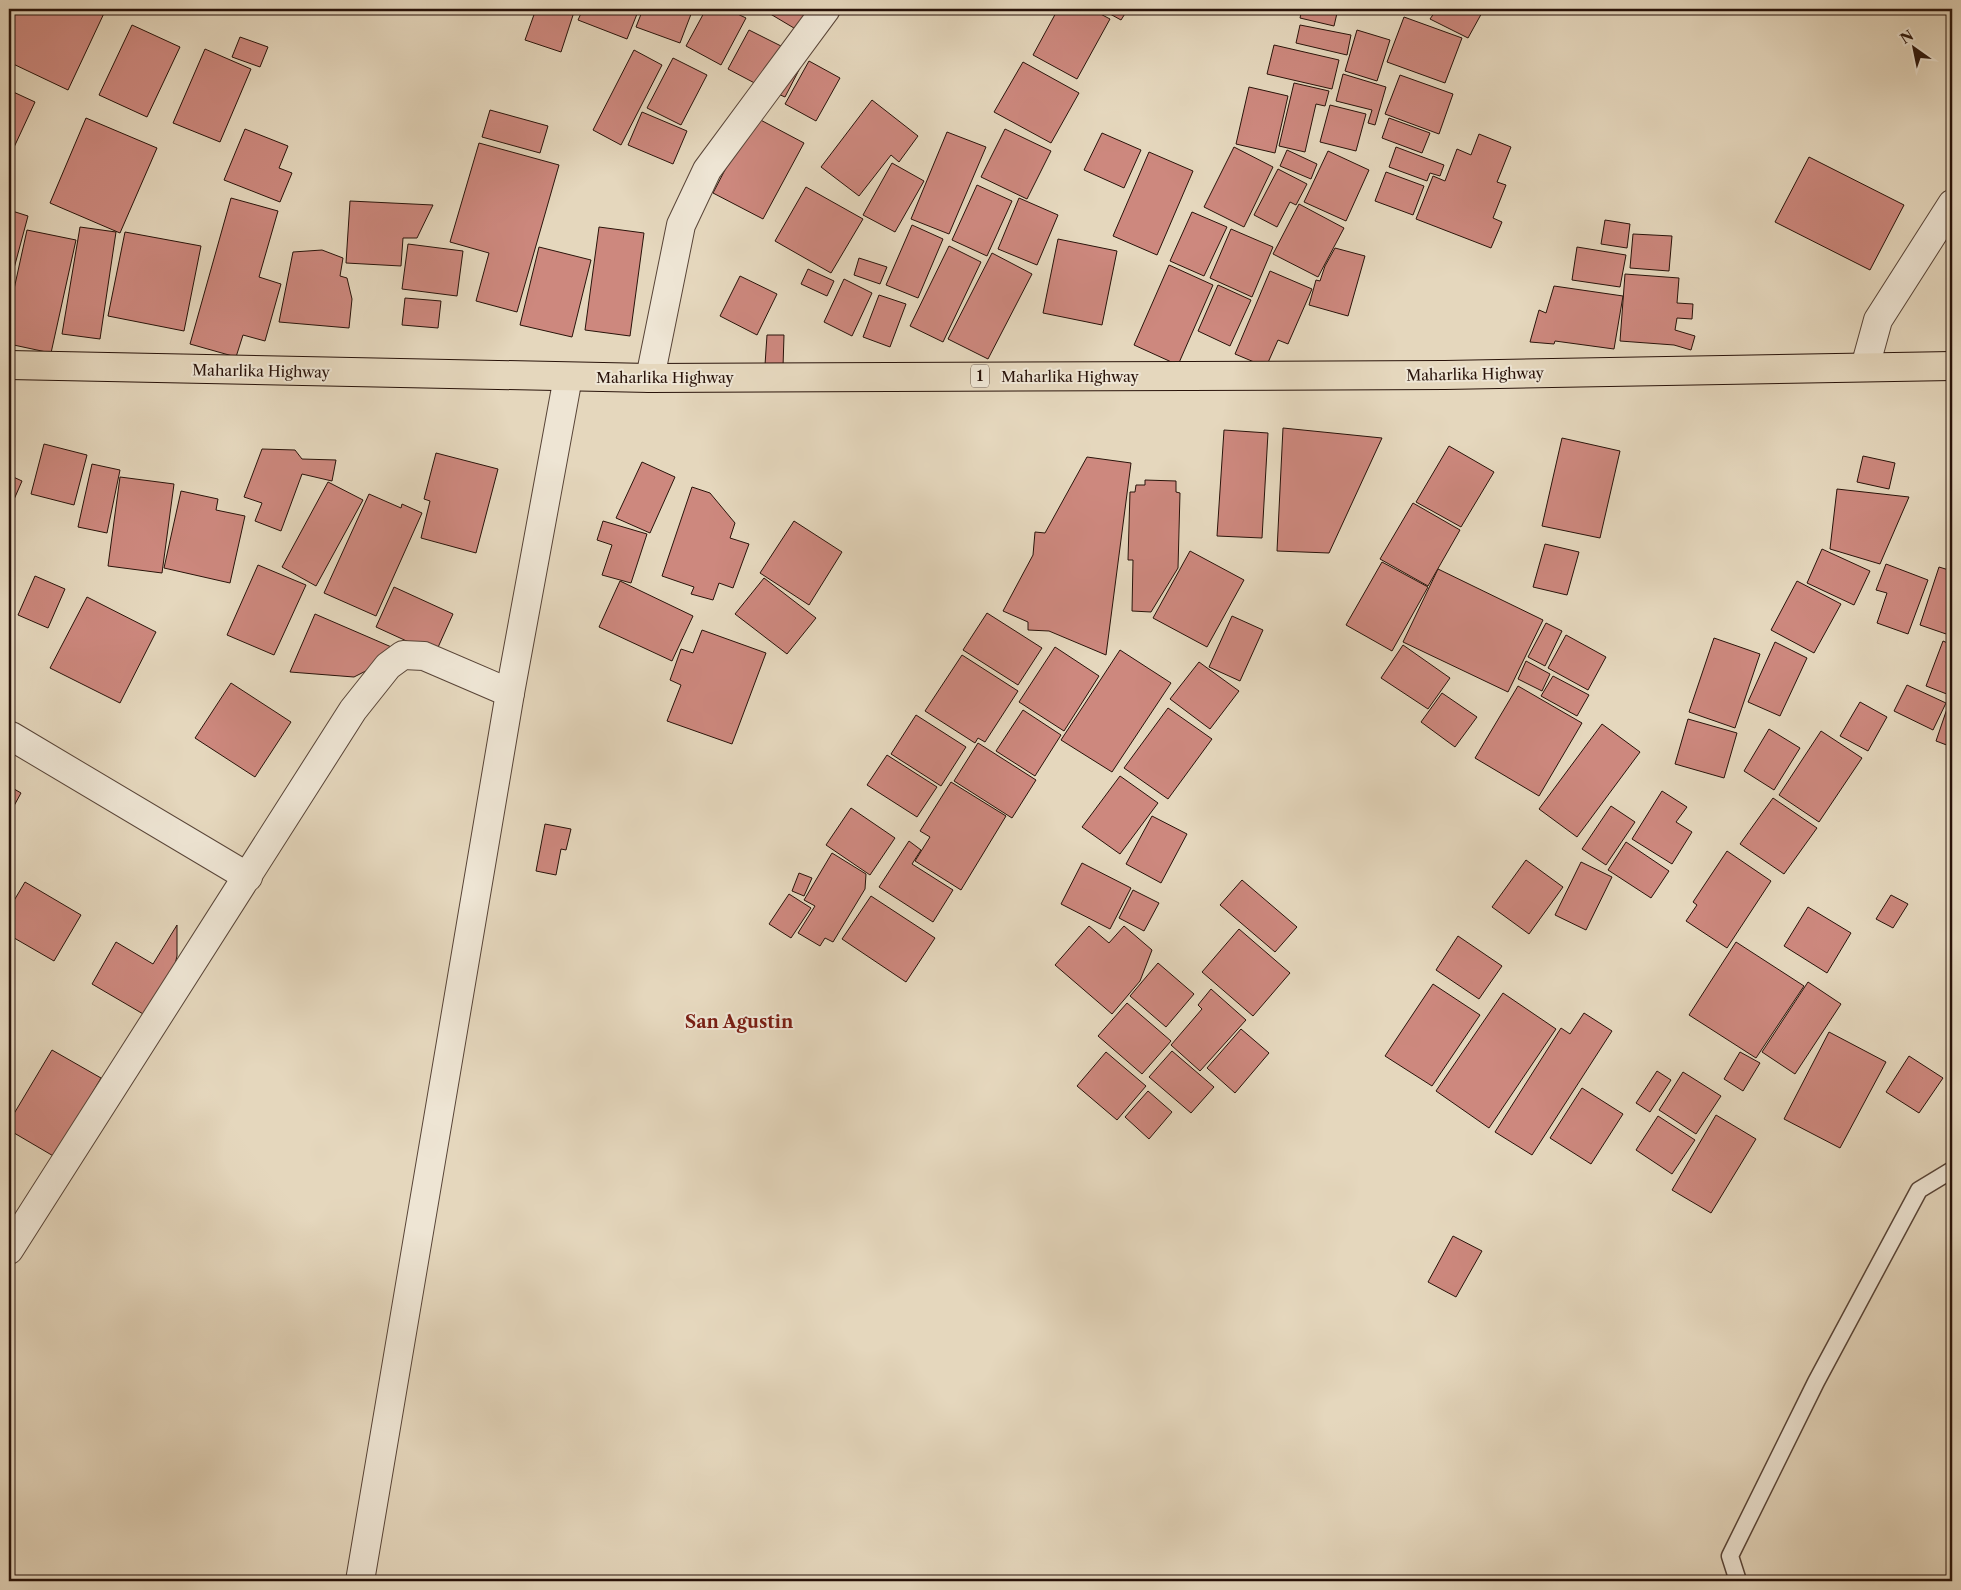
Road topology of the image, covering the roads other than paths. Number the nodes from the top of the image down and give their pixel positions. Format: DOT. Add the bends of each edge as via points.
graph roads {
  1 [pos="826,9"];
  2 [pos="1952,204"];
  3 [pos="9,365"];
  4 [pos="1952,366"];
  5 [pos="1865,367"];
  6 [pos="568,377"];
  7 [pos="650,378"];
  8 [pos="510,693"];
  9 [pos="11,736"];
  10 [pos="248,877"];
  11 [pos="1952,1170"];
  12 [pos="9,1250"];
  13 [pos="360,1581"];
  14 [pos="1738,1581"];
  1 -- 7 [label="street" via="707,170 681,225"];
  2 -- 5 [label="street" via="1878,320"];
  3 -- 6 [label="highway, Maharlika Highway / 1"];
  4 -- 5 [label="highway, Maharlika Highway / 1"];
  5 -- 7 [label="highway, Maharlika Highway / 1" via="1435,375"];
  6 -- 7 [label="highway, Maharlika Highway / 1"];
  6 -- 8 [label="street"];
  8 -- 10 [label="street" via="424,656 403,655 388,666 353,710"];
  8 -- 13 [label="street"];
  9 -- 10 [label="street"];
  10 -- 12 [label="street"];
  11 -- 14 [label="lane" via="1919,1190 1816,1382 1730,1556"];
}
